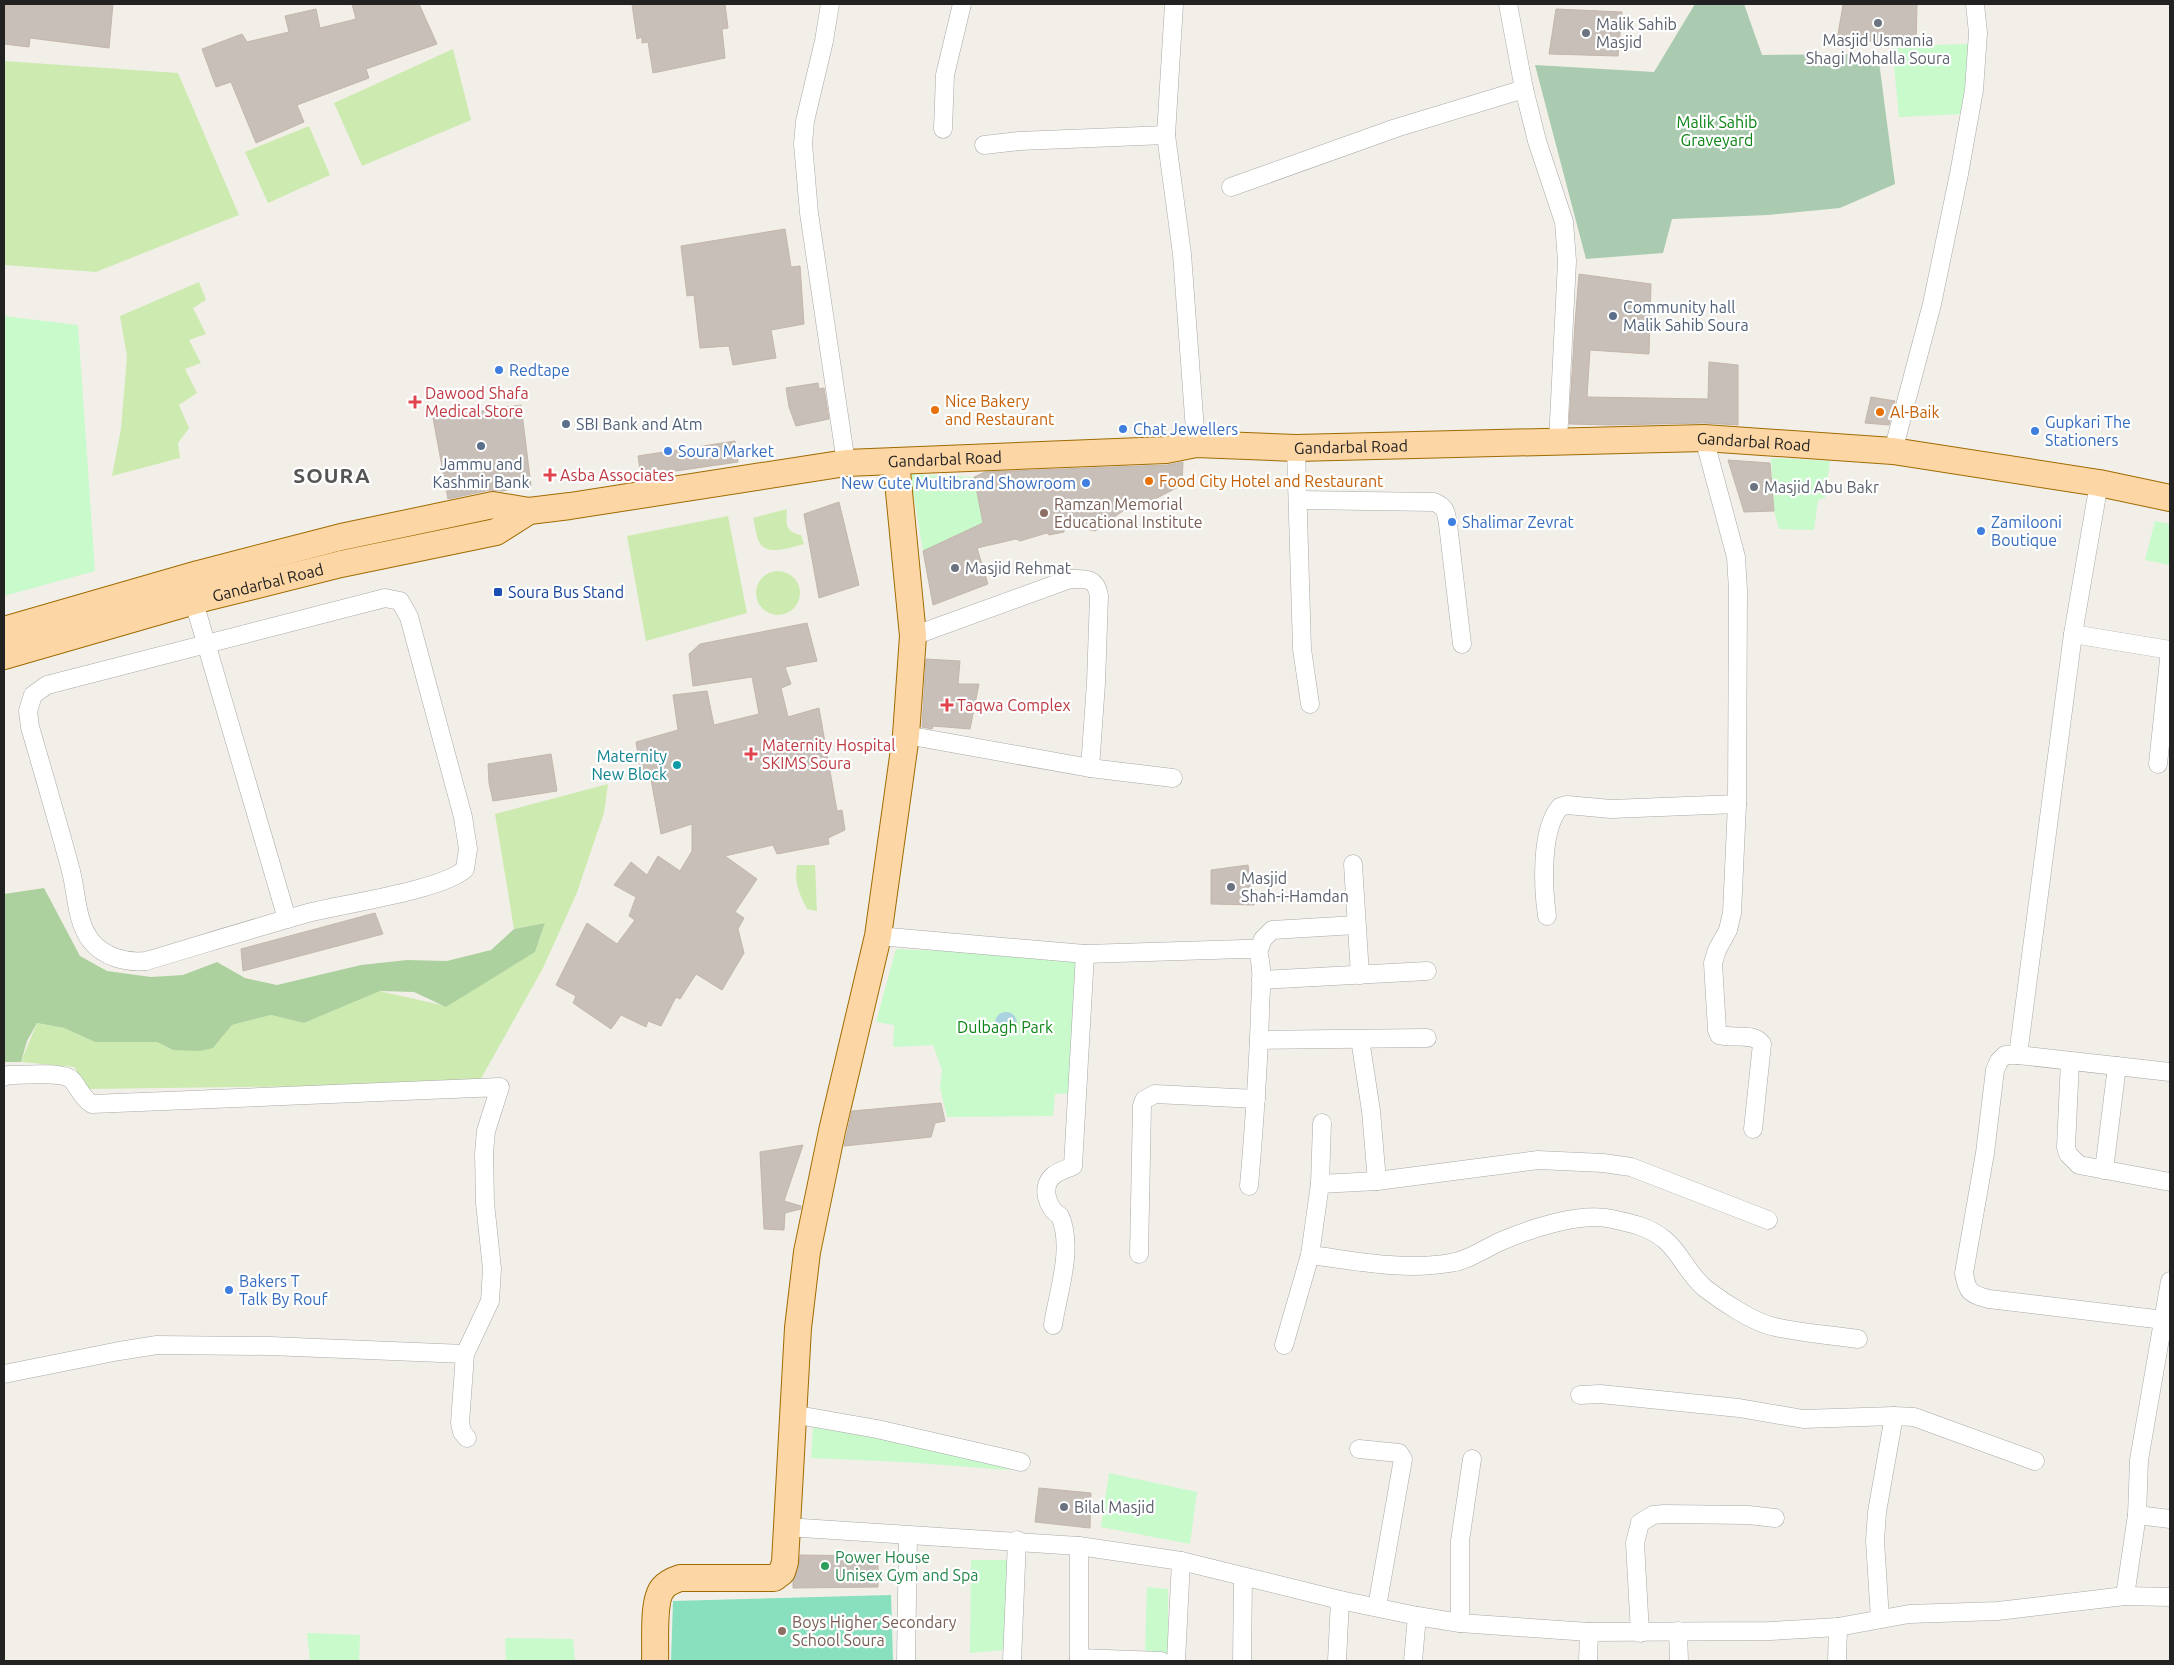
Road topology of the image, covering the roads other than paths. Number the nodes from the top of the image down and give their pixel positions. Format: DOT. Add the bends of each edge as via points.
graph roads {
  1 [pos="830,4"];
  2 [pos="962,4"];
  3 [pos="1174,4"];
  4 [pos="1508,4"];
  5 [pos="1974,4"];
  6 [pos="1524,89"];
  7 [pos="943,129"];
  8 [pos="1166,135"];
  9 [pos="984,145"];
  10 [pos="1231,187"];
  11 [pos="1704,438"];
  12 [pos="1558,441"];
  13 [pos="1196,444"];
  14 [pos="1296,448"];
  15 [pos="1893,451"];
  16 [pos="896,461"];
  17 [pos="846,463"];
  18 [pos="2099,483"];
  19 [pos="2170,498"];
  20 [pos="1298,500"];
  21 [pos="529,510"];
  22 [pos="186,577"];
  23 [pos="194,601"];
  24 [pos="4,630"];
  25 [pos="2073,634"];
  26 [pos="913,636"];
  27 [pos="1462,644"];
  28 [pos="207,645"];
  29 [pos="2170,650"];
  30 [pos="4,656"];
  31 [pos="1310,704"];
  32 [pos="906,735"];
  33 [pos="2158,764"];
  34 [pos="1090,768"];
  35 [pos="1173,778"];
  36 [pos="1736,804"];
  37 [pos="1353,864"];
  38 [pos="1547,916"];
  39 [pos="287,919"];
  40 [pos="1356,925"];
  41 [pos="878,936"];
  42 [pos="1258,952"];
  43 [pos="1085,954"];
  44 [pos="1427,971"];
  45 [pos="1360,975"];
  46 [pos="1261,980"];
  47 [pos="1427,1038"];
  48 [pos="1360,1039"];
  49 [pos="1259,1040"];
  50 [pos="2018,1055"];
  51 [pos="2070,1061"];
  52 [pos="2117,1066"];
  53 [pos="2170,1072"];
  54 [pos="4,1077"];
  55 [pos="1256,1099"];
  56 [pos="1322,1123"];
  57 [pos="1753,1129"];
  58 [pos="2104,1170"];
  59 [pos="1377,1181"];
  60 [pos="2170,1182"];
  61 [pos="1320,1184"];
  62 [pos="1249,1186"];
  63 [pos="1768,1220"];
  64 [pos="1139,1254"];
  65 [pos="1310,1255"];
  66 [pos="2170,1281"];
  67 [pos="2164,1320"];
  68 [pos="1053,1325"];
  69 [pos="1858,1340"];
  70 [pos="1284,1345"];
  71 [pos="465,1354"];
  72 [pos="4,1374"];
  73 [pos="1580,1395"];
  74 [pos="792,1414"];
  75 [pos="1894,1416"];
  76 [pos="467,1438"];
  77 [pos="1359,1449"];
  78 [pos="1472,1459"];
  79 [pos="2034,1461"];
  80 [pos="1021,1462"];
  81 [pos="2137,1515"];
  82 [pos="1776,1518"];
  83 [pos="2170,1519"];
  84 [pos="786,1527"];
  85 [pos="908,1536"];
  86 [pos="1017,1540"];
  87 [pos="1079,1546"];
  88 [pos="1181,1561"];
  89 [pos="1244,1577"];
  90 [pos="2125,1596"];
  91 [pos="2170,1597"];
  92 [pos="1340,1600"];
  93 [pos="1377,1607"];
  94 [pos="1417,1616"];
  95 [pos="1880,1619"];
  96 [pos="1460,1623"];
  97 [pos="1838,1627"];
  98 [pos="1678,1631"];
  99 [pos="1589,1632"];
  100 [pos="1640,1633"];
  101 [pos="1079,1660"];
  102 [pos="655,1661"];
  103 [pos="906,1661"];
  104 [pos="1012,1661"];
  105 [pos="1161,1661"];
  106 [pos="1176,1661"];
  107 [pos="1242,1661"];
  108 [pos="1337,1661"];
  109 [pos="1413,1661"];
  110 [pos="1588,1661"];
  111 [pos="1679,1661"];
  112 [pos="1837,1661"];
  1 -- 17 [label="street" via="802,144 808,213"];
  2 -- 7 [label="street" via="945,75"];
  3 -- 8 [label="street"];
  4 -- 6 [label="street"];
  5 -- 15 [label="street" via="1978,33 1974,90 1959,174 1932,304"];
  6 -- 10 [label="street" via="1396,128"];
  6 -- 12 [label="street" via="1537,141 1564,222 1567,260"];
  8 -- 9 [label="street"];
  8 -- 13 [label="street" via="1182,254"];
  11 -- 12 [label="main road, Gandarbal Road"];
  11 -- 15 [label="main road, Gandarbal Road"];
  11 -- 36 [label="street" via="1736,557"];
  12 -- 14 [label="main road, Gandarbal Road"];
  13 -- 14 [label="main road, Gandarbal Road"];
  13 -- 16 [label="main road, Gandarbal Road" via="1166,450"];
  14 -- 20 [label="street"];
  15 -- 18 [label="main road, Gandarbal Road"];
  16 -- 17 [label="main road, Gandarbal Road"];
  16 -- 26 [label="main road"];
  17 -- 21 [label="main road, Gandarbal Road"];
  18 -- 19 [label="main road, Gandarbal Road"];
  18 -- 25 [label="street"];
  20 -- 27 [label="street" via="1434,502 1443,506"];
  20 -- 31 [label="street" via="1302,649"];
  21 -- 22 [label="main road, Gandarbal Road" via="493,505 341,537"];
  21 -- 23 [label="main road, Gandarbal Road" via="496,532 341,564"];
  22 -- 23 [label="street"];
  22 -- 24 [label="main road, Gandarbal Road"];
  23 -- 28 [label="street"];
  23 -- 30 [label="main road, Gandarbal Road"];
  25 -- 29 [label="street"];
  25 -- 50 [label="street"];
  26 -- 32 [label="main road"];
  26 -- 34 [label="street" via="1070,579 1092,581 1099,596"];
  28 -- 39 [label="street"];
  28 -- 39 [label="street" via="48,685 32,695 28,711 30,727 71,873 79,918 86,933 102,950 113,957 134,962"];
  28 -- 39 [label="street" via="385,598 400,601 409,617 462,817 468,849 465,869 452,878 428,886"];
  29 -- 33 [label="street"];
  32 -- 34 [label="street"];
  32 -- 41 [label="main road"];
  34 -- 35 [label="street"];
  36 -- 38 [label="street" via="1611,809 1560,807 1552,823 1543,871"];
  36 -- 57 [label="street" via="1732,913 1713,963 1716,1030 1726,1037 1759,1039 1762,1044"];
  37 -- 40 [label="street"];
  40 -- 42 [label="street" via="1272,930"];
  40 -- 45 [label="street"];
  41 -- 43 [label="street"];
  41 -- 74 [label="main road" via="806,1252"];
  42 -- 43 [label="street" via="1244,949"];
  42 -- 46 [label="street"];
  43 -- 68 [label="street" via="1073,1166 1056,1173 1047,1190 1047,1201 1052,1211 1060,1216 1066,1239"];
  44 -- 45 [label="street"];
  45 -- 46 [label="street"];
  46 -- 49 [label="street"];
  47 -- 48 [label="street"];
  48 -- 49 [label="street"];
  48 -- 59 [label="street"];
  49 -- 55 [label="street"];
  50 -- 51 [label="street"];
  50 -- 67 [label="street" via="2005,1055 1994,1070 1985,1153 1964,1273 1966,1286 1970,1292 1989,1299"];
  51 -- 52 [label="street"];
  51 -- 58 [label="street" via="2066,1126 2068,1154 2079,1165"];
  52 -- 53 [label="street"];
  52 -- 58 [label="street"];
  54 -- 71 [label="street" via="65,1077 92,1104 500,1087 486,1131 484,1153 492,1269 490,1300"];
  55 -- 62 [label="street"];
  55 -- 64 [label="street" via="1155,1094 1144,1100"];
  56 -- 61 [label="street"];
  58 -- 60 [label="street"];
  59 -- 61 [label="street"];
  59 -- 63 [label="street" via="1538,1160 1604,1163 1631,1167"];
  61 -- 65 [label="street"];
  65 -- 69 [label="street" via="1406,1267 1451,1263 1500,1242 1581,1217 1610,1219 1646,1228 1666,1240 1695,1280 1751,1317 1774,1327"];
  65 -- 70 [label="street"];
  66 -- 67 [label="street"];
  67 -- 81 [label="street" via="2139,1460"];
  71 -- 72 [label="street" via="156,1345"];
  71 -- 76 [label="street" via="460,1423"];
  73 -- 75 [label="street" via="1600,1394 1739,1408 1803,1419"];
  74 -- 80 [label="street" via="877,1429"];
  74 -- 84 [label="main road"];
  75 -- 79 [label="street" via="1914,1417"];
  75 -- 95 [label="street" via="1877,1512 1875,1541"];
  77 -- 93 [label="street" via="1399,1453 1403,1459"];
  78 -- 96 [label="street" via="1460,1541"];
  81 -- 83 [label="street"];
  81 -- 90 [label="street"];
  82 -- 100 [label="street" via="1664,1514 1640,1522 1635,1543"];
  84 -- 85 [label="street"];
  84 -- 102 [label="main road" via="785,1562 782,1572 774,1578 680,1578 662,1589 657,1600"];
  85 -- 86 [label="street"];
  85 -- 103 [label="street"];
  86 -- 87 [label="street"];
  86 -- 104 [label="street"];
  87 -- 88 [label="street"];
  87 -- 101 [label="street"];
  88 -- 89 [label="street"];
  88 -- 106 [label="street"];
  89 -- 92 [label="street"];
  89 -- 107 [label="street"];
  90 -- 91 [label="street"];
  90 -- 95 [label="street" via="1998,1611 1909,1614"];
  92 -- 93 [label="street"];
  92 -- 108 [label="street"];
  93 -- 94 [label="street"];
  94 -- 96 [label="street"];
  94 -- 109 [label="street"];
  95 -- 97 [label="street"];
  96 -- 99 [label="street"];
  97 -- 98 [label="street"];
  97 -- 112 [label="street"];
  98 -- 100 [label="street"];
  98 -- 111 [label="street"];
  99 -- 100 [label="street"];
  99 -- 110 [label="street"];
  101 -- 105 [label="street"];
}
